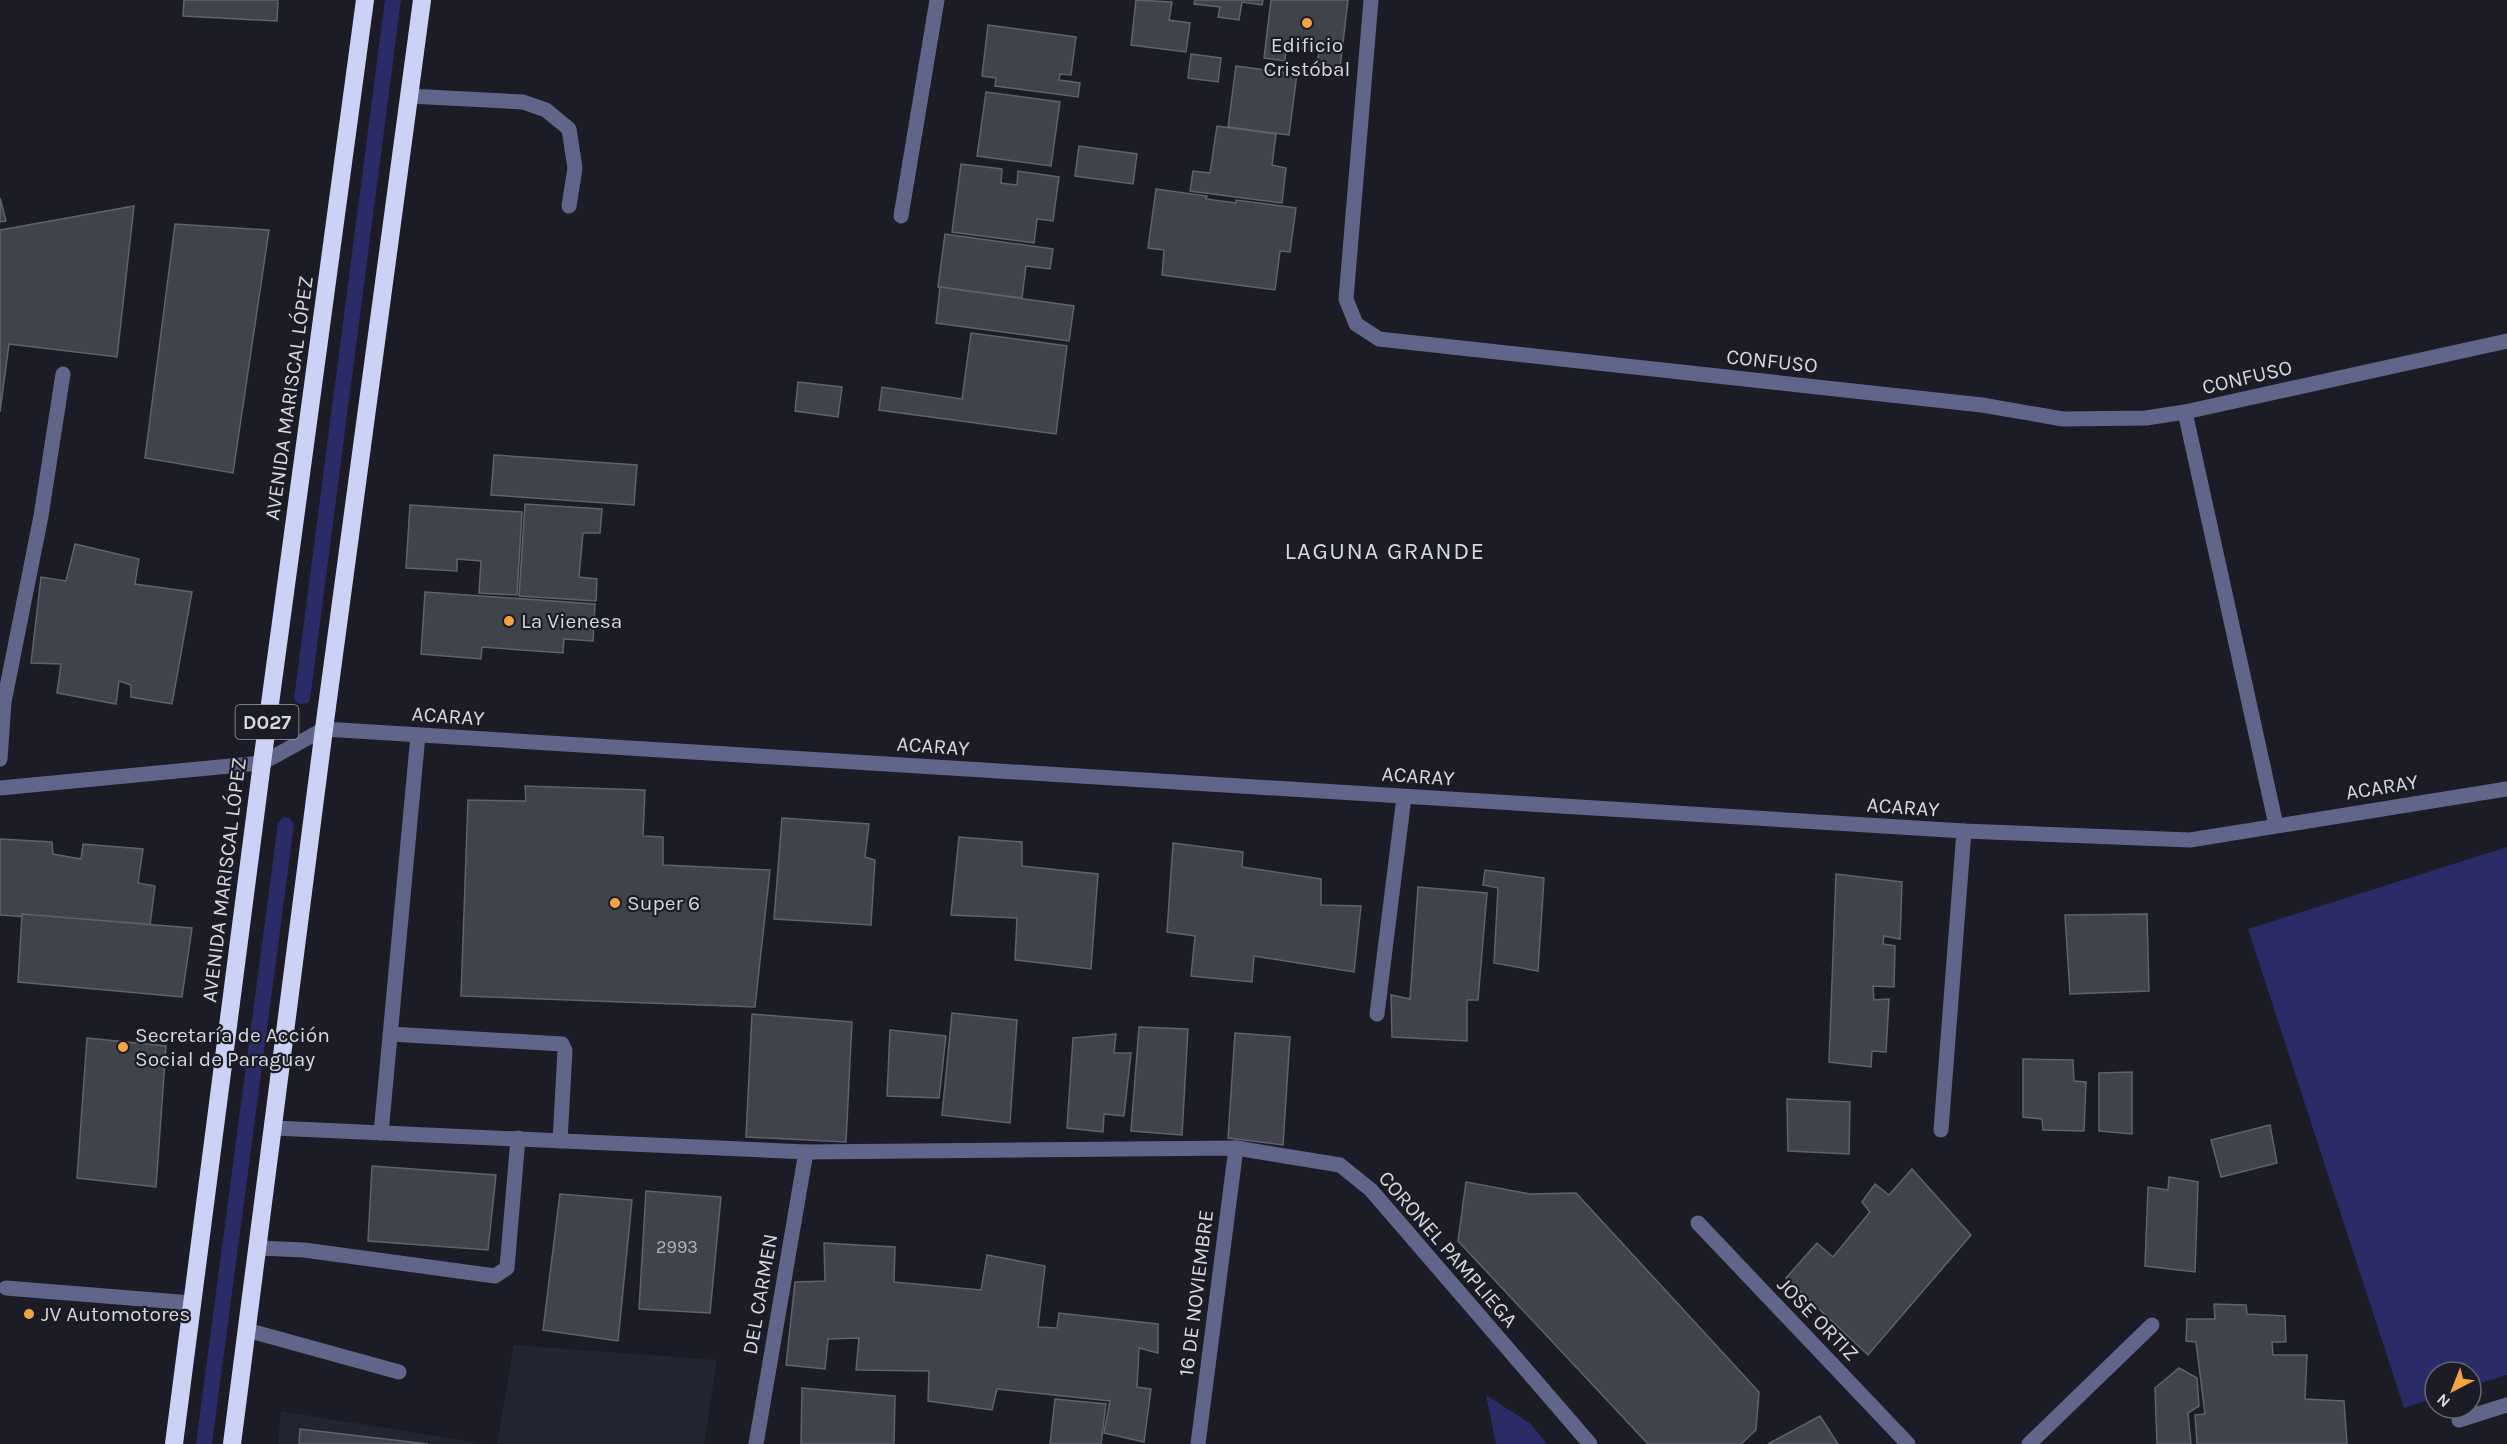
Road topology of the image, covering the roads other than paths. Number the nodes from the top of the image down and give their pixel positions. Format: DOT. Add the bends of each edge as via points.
graph roads {
  1 [pos="365,0"];
  2 [pos="422,0"];
  3 [pos="937,0"];
  4 [pos="1371,0"];
  5 [pos="409,96"];
  6 [pos="569,206"];
  7 [pos="901,216"];
  8 [pos="2507,341"];
  9 [pos="63,374"];
  10 [pos="2185,412"];
  11 [pos="324,729"];
  12 [pos="418,735"];
  13 [pos="0,759"];
  14 [pos="262,763"];
  15 [pos="0,788"];
  16 [pos="2507,789"];
  17 [pos="1404,797"];
  18 [pos="2276,825"];
  19 [pos="1964,831"];
  20 [pos="1377,1014"];
  21 [pos="390,1034"];
  22 [pos="274,1128"];
  23 [pos="1941,1130"];
  24 [pos="381,1133"];
  25 [pos="518,1138"];
  26 [pos="560,1141"];
  27 [pos="1236,1148"];
  28 [pos="806,1152"];
  29 [pos="1698,1223"];
  30 [pos="258,1248"];
  31 [pos="6,1288"];
  32 [pos="192,1303"];
  33 [pos="2152,1325"];
  34 [pos="247,1330"];
  35 [pos="399,1372"];
  36 [pos="2507,1406"];
  37 [pos="2483,1413"];
  38 [pos="174,1444"];
  39 [pos="232,1444"];
  40 [pos="756,1444"];
  41 [pos="1198,1444"];
  42 [pos="1590,1444"];
  43 [pos="1908,1444"];
  44 [pos="2029,1444"];
  1 -- 14 [label="highway, AVENIDA MARISCAL LÓPEZ / D027"];
  2 -- 5 [label="highway, D027"];
  3 -- 7 [label="street"];
  4 -- 10 [label="street, CONFUSO" via="1346,299 1356,324 1379,339 1982,405 2063,419 2146,418"];
  5 -- 6 [label="street" via="523,102 546,110 569,129 575,168"];
  5 -- 11 [label="highway, D027"];
  8 -- 10 [label="street, CONFUSO"];
  9 -- 13 [label="street" via="41,516 4,702"];
  10 -- 18 [label="street"];
  11 -- 12 [label="street, ACARAY"];
  11 -- 14 [label="street"];
  11 -- 22 [label="highway, D027"];
  12 -- 17 [label="street, ACARAY"];
  12 -- 21 [label="street"];
  14 -- 15 [label="street"];
  14 -- 32 [label="highway, AVENIDA MARISCAL LÓPEZ / D027"];
  16 -- 18 [label="street, ACARAY"];
  17 -- 19 [label="street, ACARAY"];
  17 -- 20 [label="street"];
  18 -- 19 [label="street, ACARAY" via="2190,840"];
  19 -- 23 [label="street"];
  21 -- 24 [label="street"];
  21 -- 26 [label="street" via="562,1044 565,1050"];
  22 -- 24 [label="street, CORONEL PAMPLIEGA"];
  22 -- 30 [label="highway, D027"];
  24 -- 25 [label="street, CORONEL PAMPLIEGA"];
  25 -- 26 [label="street, CORONEL PAMPLIEGA"];
  25 -- 30 [label="street" via="507,1268 495,1276 304,1250"];
  26 -- 28 [label="street, CORONEL PAMPLIEGA"];
  27 -- 28 [label="street, CORONEL PAMPLIEGA"];
  27 -- 41 [label="street, 16 DE NOVIEMBRE"];
  27 -- 42 [label="street, CORONEL PAMPLIEGA" via="1340,1165 1371,1190"];
  28 -- 40 [label="street, DEL CARMEN"];
  29 -- 43 [label="street, JOSE ORTIZ"];
  30 -- 34 [label="highway, D027"];
  31 -- 32 [label="street"];
  32 -- 38 [label="highway, AVENIDA MARISCAL LÓPEZ / D027"];
  33 -- 44 [label="street"];
  34 -- 35 [label="street"];
  34 -- 39 [label="highway, D027"];
  36 -- 37 [label="street"];
}
